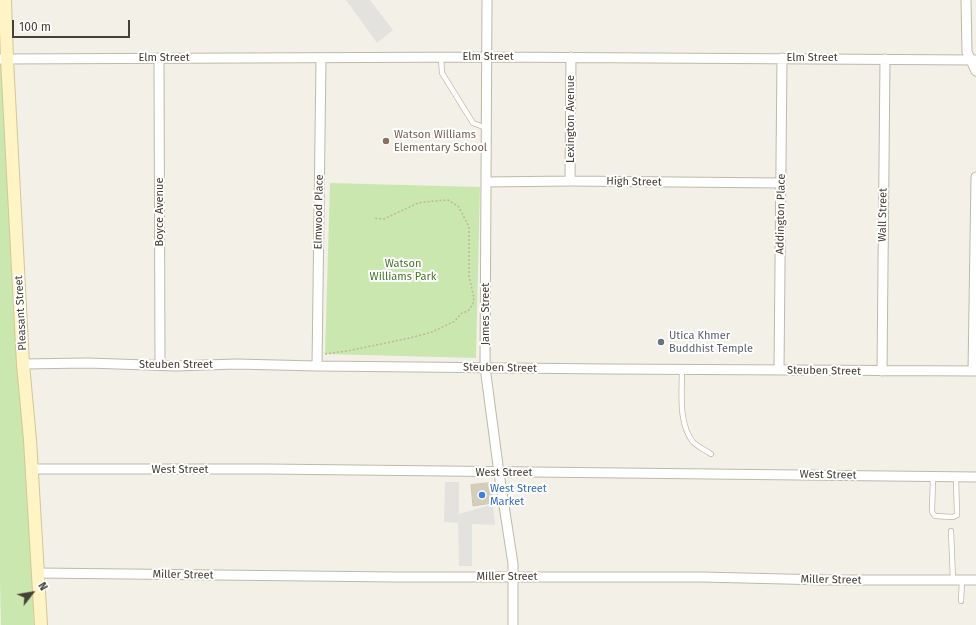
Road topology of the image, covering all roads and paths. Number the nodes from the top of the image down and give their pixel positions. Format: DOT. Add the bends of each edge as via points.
graph roads {
  1 [pos="5,0"];
  2 [pos="487,0"];
  3 [pos="966,0"];
  4 [pos="441,57"];
  5 [pos="487,57"];
  6 [pos="571,57"];
  7 [pos="159,58"];
  8 [pos="321,58"];
  9 [pos="782,58"];
  10 [pos="3,59"];
  11 [pos="885,59"];
  12 [pos="974,60"];
  13 [pos="976,71"];
  14 [pos="486,128"];
  15 [pos="976,177"];
  16 [pos="570,181"];
  17 [pos="486,182"];
  18 [pos="781,183"];
  19 [pos="373,218"];
  20 [pos="975,347"];
  21 [pos="325,354"];
  22 [pos="23,364"];
  23 [pos="160,365"];
  24 [pos="317,366"];
  25 [pos="486,367"];
  26 [pos="682,370"];
  27 [pos="779,370"];
  28 [pos="882,371"];
  29 [pos="975,371"];
  30 [pos="711,454"];
  31 [pos="32,469"];
  32 [pos="499,473"];
  33 [pos="933,476"];
  34 [pos="956,477"];
  35 [pos="976,477"];
  36 [pos="951,531"];
  37 [pos="38,573"];
  38 [pos="514,577"];
  39 [pos="952,580"];
  40 [pos="976,580"];
  41 [pos="962,581"];
  42 [pos="961,601"];
  43 [pos="41,625"];
  44 [pos="513,625"];
  1 -- 10 [label="street, Pleasant Street"];
  2 -- 5 [label="street, James Street"];
  3 -- 12 [label="street" via="967,52"];
  4 -- 5 [label="street, Elm Street"];
  4 -- 8 [label="street, Elm Street"];
  4 -- 14 [label="lane" via="442,73 473,123"];
  5 -- 6 [label="street, Elm Street"];
  5 -- 14 [label="street, James Street"];
  6 -- 9 [label="street, Elm Street"];
  6 -- 16 [label="street, Lexington Avenue"];
  7 -- 8 [label="street, Elm Street"];
  7 -- 10 [label="street, Elm Street"];
  7 -- 23 [label="street, Boyce Avenue"];
  8 -- 24 [label="street, Elmwood Place"];
  9 -- 11 [label="street, Elm Street"];
  9 -- 18 [label="street, Addington Place"];
  10 -- 22 [label="street, Pleasant Street"];
  11 -- 12 [label="street, Elm Street"];
  11 -- 28 [label="street, Wall Street"];
  12 -- 13 [label="street"];
  14 -- 17 [label="street, James Street"];
  15 -- 20 [label="street"];
  16 -- 17 [label="street, High Street"];
  16 -- 18 [label="street, High Street"];
  17 -- 25 [label="street, James Street"];
  18 -- 27 [label="street, Addington Place"];
  19 -- 21 [label="path" via="384,219 418,203 448,200 459,207 469,227 469,276 473,304 455,321 432,332"];
  20 -- 29 [label="street"];
  22 -- 23 [label="street, Steuben Street"];
  22 -- 31 [label="street, Pleasant Street"];
  23 -- 24 [label="street, Steuben Street"];
  24 -- 25 [label="street, Steuben Street"];
  25 -- 26 [label="street, Steuben Street"];
  25 -- 32 [label="street, James Street"];
  26 -- 27 [label="street, Steuben Street"];
  26 -- 30 [label="lane" via="685,430 694,443"];
  27 -- 28 [label="street, Steuben Street"];
  28 -- 29 [label="street, Steuben Street"];
  31 -- 32 [label="street, West Street"];
  31 -- 37 [label="street, Pleasant Street"];
  32 -- 33 [label="street, West Street"];
  32 -- 38 [label="street, James Street"];
  33 -- 34 [label="street, West Street"];
  33 -- 34 [label="lane" via="932,512 935,516 953,517 957,515"];
  34 -- 35 [label="street, West Street"];
  36 -- 39 [label="lane"];
  37 -- 38 [label="street, Miller Street"];
  37 -- 43 [label="street, Pleasant Street"];
  38 -- 39 [label="street, Miller Street"];
  38 -- 44 [label="street, James Street"];
  39 -- 41 [label="street, Miller Street"];
  40 -- 41 [label="street, Miller Street"];
  41 -- 42 [label="lane"];
}
